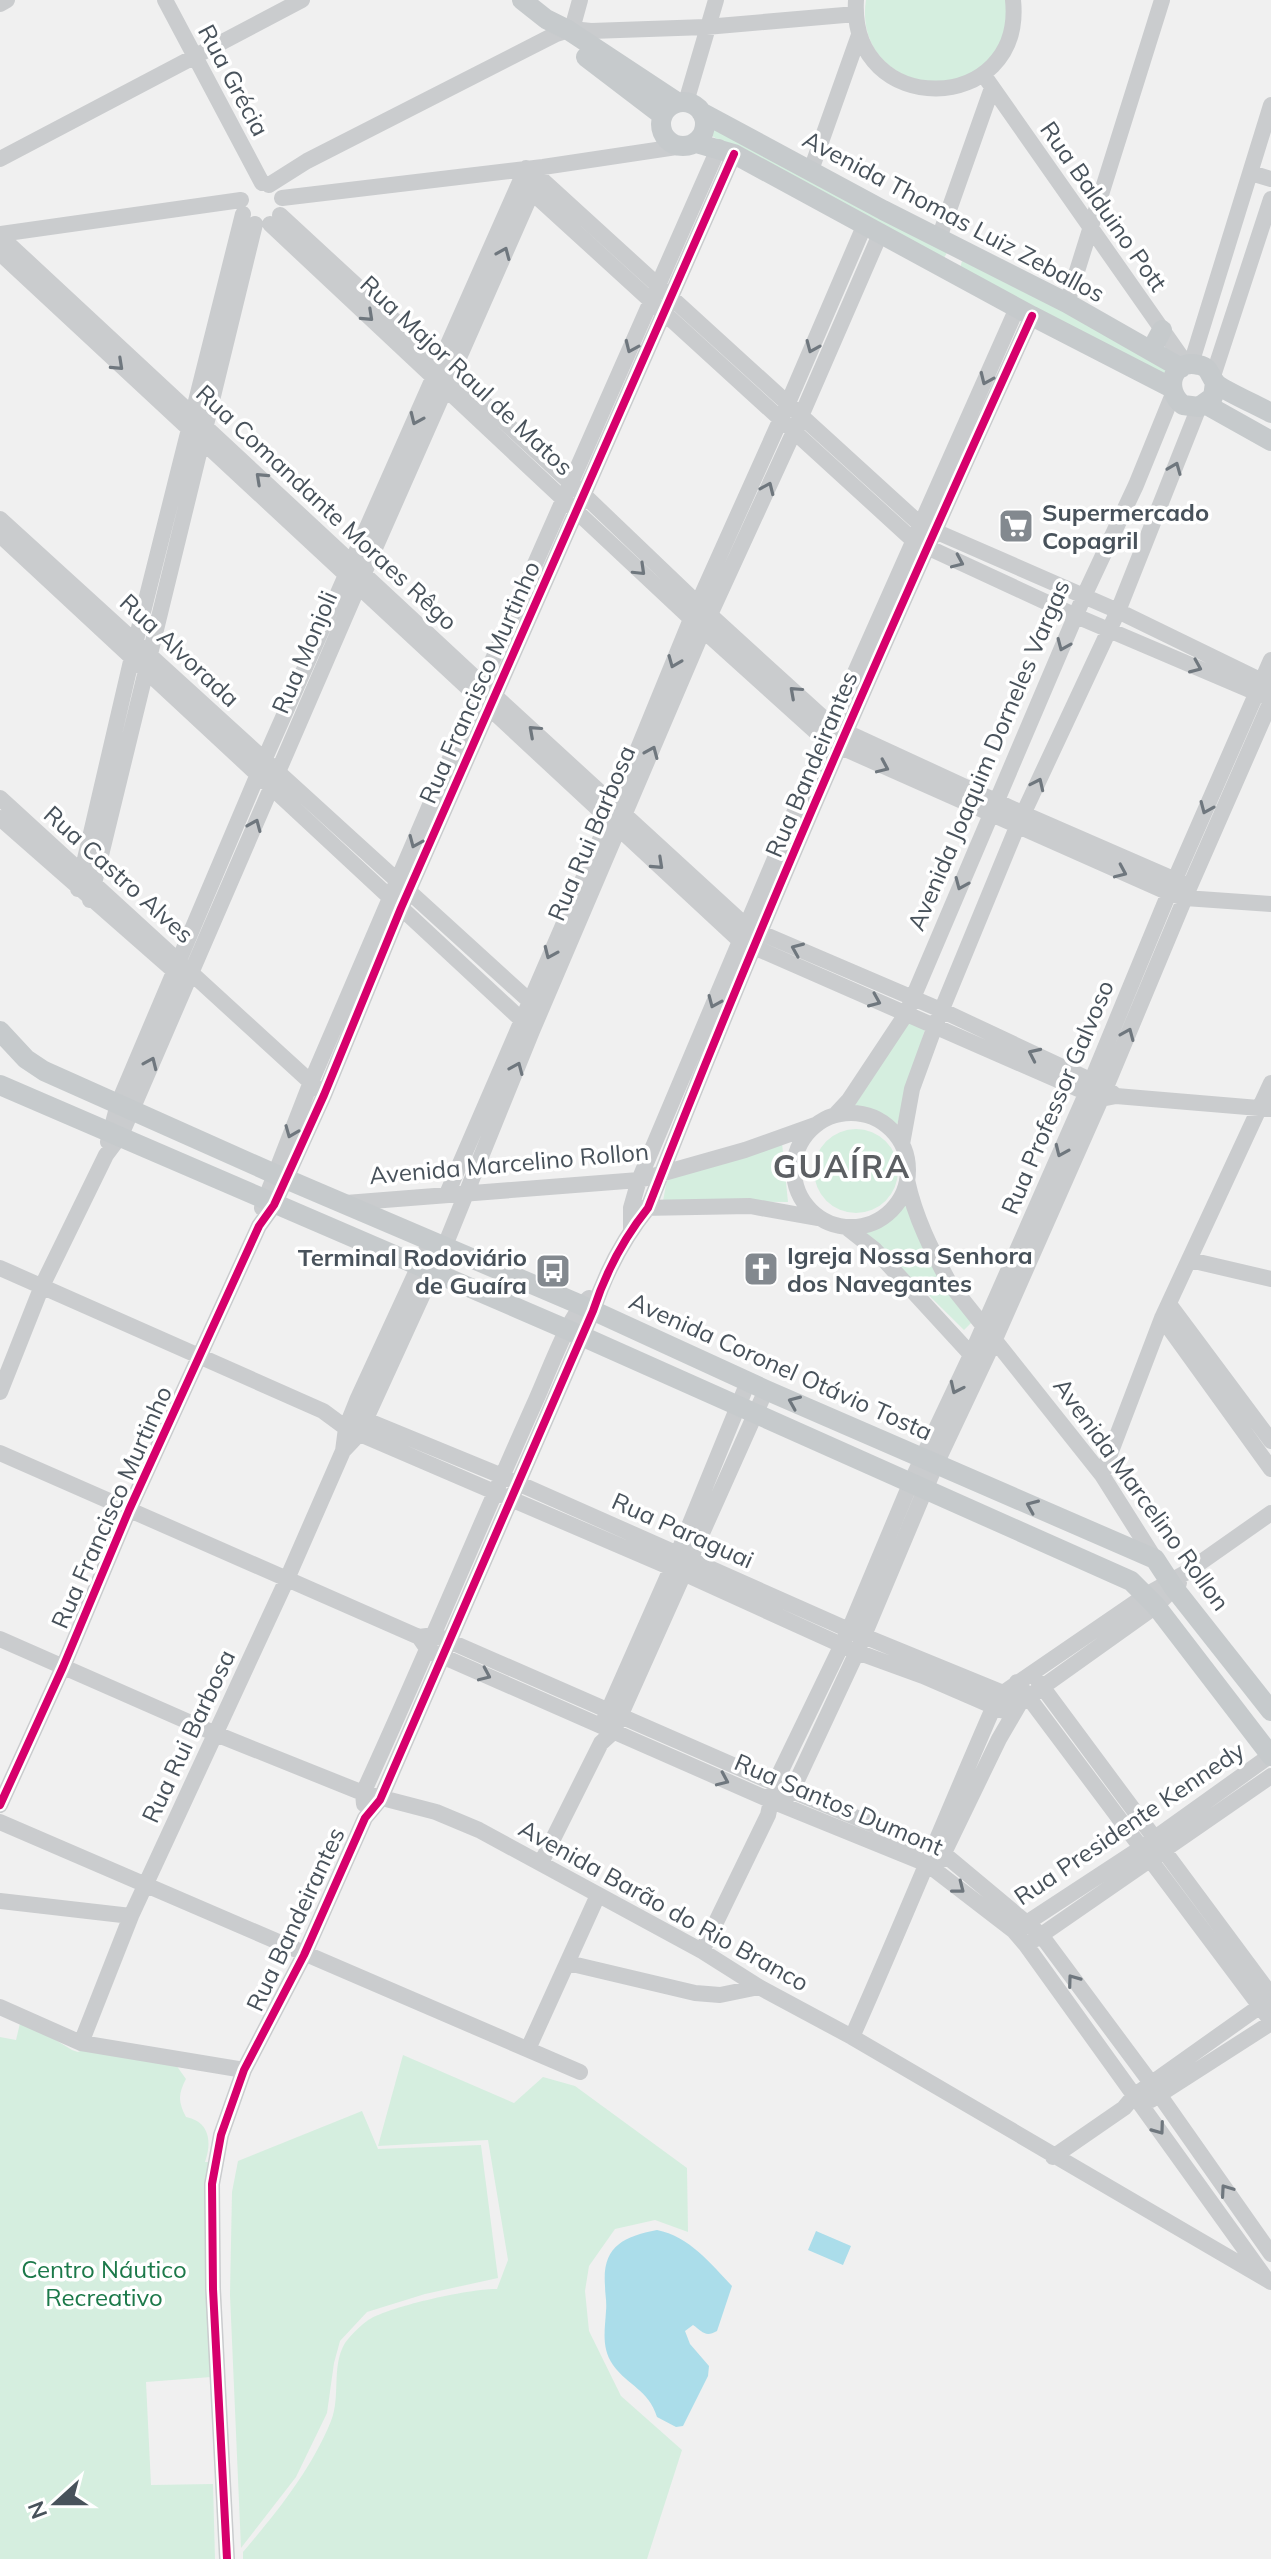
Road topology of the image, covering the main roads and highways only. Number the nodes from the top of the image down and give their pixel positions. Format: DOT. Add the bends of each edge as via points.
graph roads {
  1 [pos="522,0"];
  2 [pos="674,119"];
  3 [pos="689,144"];
  4 [pos="985,262"];
  5 [pos="951,270"];
  6 [pos="1167,337"];
  7 [pos="1148,349"];
  8 [pos="1186,365"];
  9 [pos="1214,380"];
  10 [pos="1172,391"];
  11 [pos="1202,406"];
  12 [pos="1271,413"];
  13 [pos="1271,441"];
  14 [pos="0,1031"];
  15 [pos="0,1085"];
  16 [pos="654,1338"];
  17 [pos="641,1363"];
  18 [pos="838,1421"];
  19 [pos="829,1446"];
  20 [pos="1076,1524"];
  21 [pos="1067,1552"];
  22 [pos="1155,1559"];
  23 [pos="1271,1711"];
  24 [pos="1271,1755"];
  1 -- 2 [label="main road, Avenida Thomas Luiz Zeballos"];
  2 -- 3 [label="main road" via="671,143"];
  2 -- 3 [label="main road" via="705,123 703,134"];
  2 -- 4 [label="main road, Avenida Thomas Luiz Zeballos" via="811,170"];
  3 -- 5 [label="main road, Avenida Thomas Luiz Zeballos" via="726,150"];
  4 -- 5 [label="main road" via="963,259"];
  4 -- 7 [label="main road, Avenida Thomas Luiz Zeballos"];
  5 -- 10 [label="main road, Avenida Thomas Luiz Zeballos"];
  6 -- 7 [label="main road"];
  7 -- 8 [label="main road, Avenida Thomas Luiz Zeballos"];
  8 -- 9 [label="main road, Avenida Thomas Luiz Zeballos" via="1204,366"];
  8 -- 10 [label="main road, Avenida Joaquim Dorneles Vargas" via="1175,374"];
  9 -- 11 [label="main road" via="1214,394"];
  9 -- 12 [label="main road, Avenida Thomas Luiz Zeballos"];
  10 -- 11 [label="main road, Avenida Thomas Luiz Zeballos" via="1183,405"];
  11 -- 13 [label="main road, Avenida Thomas Luiz Zeballos"];
  14 -- 16 [label="main road, Avenida Coronel Otávio Tosta" via="44,1071"];
  15 -- 17 [label="main road"];
  16 -- 17 [label="main road"];
  18 -- 16 [label="main road, Avenida Coronel Otávio Tosta, one-way"];
  17 -- 19 [label="main road"];
  18 -- 19 [label="main road"];
  20 -- 18 [label="main road, Avenida Coronel Otávio Tosta, one-way"];
  19 -- 21 [label="main road"];
  20 -- 21 [label="main road"];
  20 -- 22 [label="main road, Avenida Coronel Otávio Tosta"];
  21 -- 24 [label="main road" via="1131,1581"];
  22 -- 23 [label="main road, Avenida Marcelino Rollon" via="1177,1581"];
}
